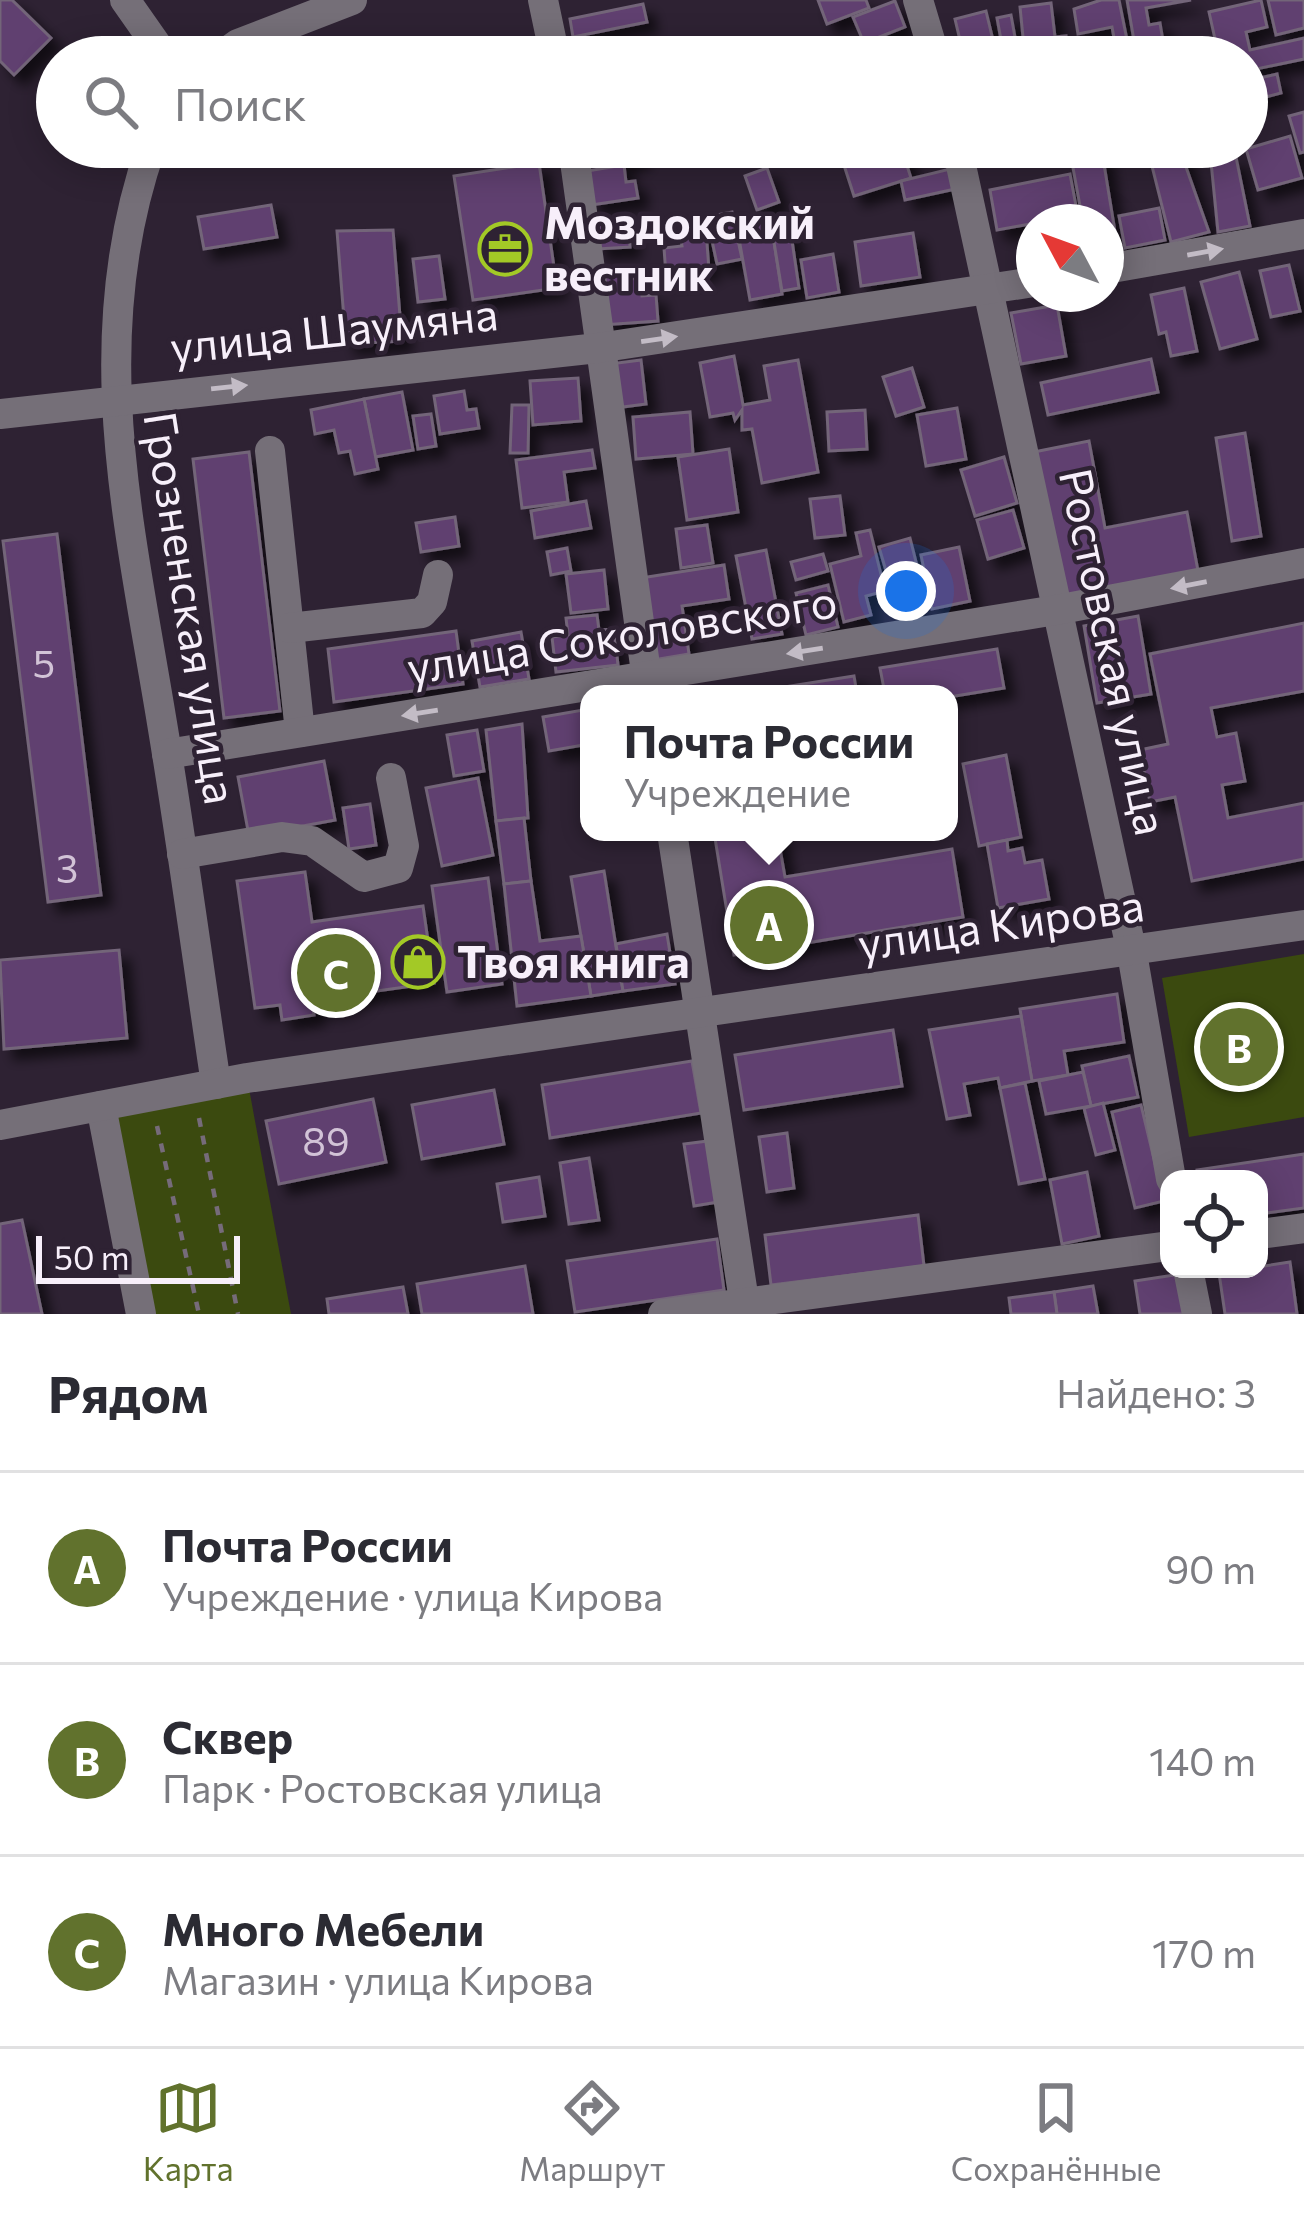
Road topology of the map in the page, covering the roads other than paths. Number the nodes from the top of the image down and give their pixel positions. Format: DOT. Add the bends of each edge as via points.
graph roads {
  1 [pos="125,0"];
  2 [pos="352,0"];
  3 [pos="543,0"];
  4 [pos="919,0"];
  5 [pos="150,36"];
  6 [pos="259,36"];
  7 [pos="551,36"];
  8 [pos="929,36"];
  9 [pos="144,168"];
  10 [pos="576,168"];
  11 [pos="962,168"];
  12 [pos="1304,234"];
  13 [pos="1124,266"];
  14 [pos="1016,285"];
  15 [pos="991,290"];
  16 [pos="598,348"];
  17 [pos="113,399"];
  18 [pos="0,414"];
  19 [pos="271,451"];
  20 [pos="1304,563"];
  21 [pos="438,575"];
  22 [pos="1056,610"];
  23 [pos="290,628"];
  24 [pos="648,685"];
  25 [pos="580,694"];
  26 [pos="301,732"];
  27 [pos="167,754"];
  28 [pos="391,778"];
  29 [pos="674,841"];
  30 [pos="182,854"];
  31 [pos="1304,925"];
  32 [pos="1132,953"];
  33 [pos="703,1012"];
  34 [pos="204,1086"];
  35 [pos="101,1106"];
  36 [pos="2,1119"];
  37 [pos="1169,1170"];
  38 [pos="1304,1228"];
  39 [pos="1268,1233"];
  40 [pos="1160,1247"];
  41 [pos="1190,1278"];
  42 [pos="745,1308"];
  43 [pos="141,1314"];
  44 [pos="663,1314"];
  45 [pos="1197,1314"];
  1 -- 5 [label="street"];
  2 -- 6 [label="street"];
  3 -- 7 [label="street"];
  4 -- 8 [label="street"];
  9 -- 17 [label="street, Грозненская улица" via="118,283"];
  10 -- 16 [label="street"];
  11 -- 15 [label="street, Ростовская улица"];
  13 -- 12 [label="street, one-way"];
  14 -- 15 [label="street, улица Шаумяна"];
  16 -- 15 [label="street, улица Шаумяна, one-way"];
  15 -- 22 [label="street, Ростовская улица"];
  17 -- 16 [label="street, улица Шаумяна, one-way"];
  16 -- 24 [label="street"];
  17 -- 18 [label="street, улица Шаумяна"];
  17 -- 27 [label="street, Грозненская улица"];
  19 -- 23 [label="street"];
  20 -- 22 [label="street, улица Соколовского, one-way"];
  21 -- 23 [label="street" via="422,613"];
  22 -- 24 [label="street, улица Соколовского, one-way"];
  22 -- 32 [label="street, Ростовская улица"];
  23 -- 26 [label="street"];
  25 -- 26 [label="street, улица Соколовского, one-way"];
  26 -- 27 [label="street, улица Соколовского"];
  27 -- 30 [label="street, Грозненская улица"];
  28 -- 30 [label="street" via="404,845 398,868 364,877 312,841 282,837"];
  29 -- 33 [label="street"];
  30 -- 34 [label="street, Грозненская улица"];
  31 -- 32 [label="street, улица Кирова"];
  32 -- 33 [label="street, улица Кирова"];
  32 -- 37 [label="street, Ростовская улица"];
  33 -- 34 [label="street, улица Кирова"];
  33 -- 42 [label="street"];
  34 -- 35 [label="street, улица Кирова"];
  35 -- 36 [label="street, улица Кирова"];
  35 -- 43 [label="street"];
  38 -- 39 [label="street"];
  40 -- 42 [label="street"];
  41 -- 45 [label="street"];
  42 -- 44 [label="street"];
}
